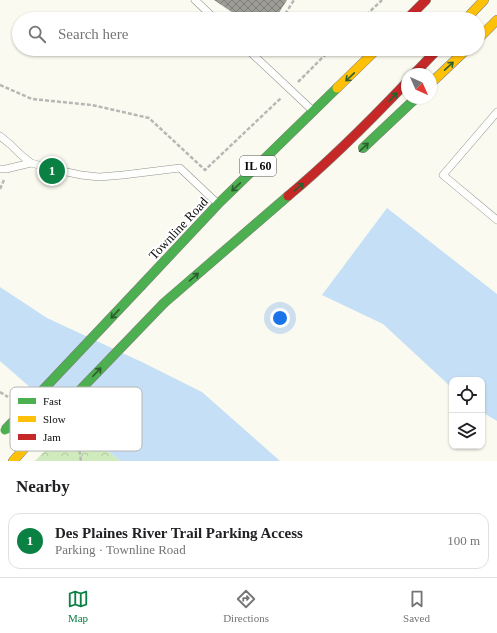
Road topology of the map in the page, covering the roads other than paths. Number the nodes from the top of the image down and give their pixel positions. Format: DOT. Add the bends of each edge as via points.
graph roads {
  1 [pos="195,0"];
  2 [pos="426,0"];
  3 [pos="484,0"];
  4 [pos="208,12"];
  5 [pos="414,12"];
  6 [pos="473,12"];
  7 [pos="497,20"];
  8 [pos="485,32"];
  9 [pos="254,56"];
  10 [pos="370,56"];
  11 [pos="431,56"];
  12 [pos="460,56"];
  13 [pos="420,68"];
  14 [pos="437,77"];
  15 [pos="401,88"];
  16 [pos="410,104"];
  17 [pos="314,112"];
  18 [pos="497,113"];
  19 [pos="0,136"];
  20 [pos="354,157"];
  21 [pos="339,162"];
  22 [pos="31,163"];
  23 [pos="0,169"];
  24 [pos="318,171"];
  25 [pos="218,204"];
  26 [pos="497,220"];
  27 [pos="46,387"];
  28 [pos="83,387"];
  29 [pos="10,425"];
  30 [pos="2,433"];
  31 [pos="22,451"];
  32 [pos="12,461"];
  1 -- 4 [label="lane"];
  2 -- 5 [label="main road"];
  3 -- 6 [label="main road"];
  7 -- 8 [label="main road"];
  9 -- 17 [label="lane"];
  10 -- 17 [label="main road, Townline Road / IL 60, one-way"];
  11 -- 13 [label="main road"];
  14 -- 12 [label="main road, one-way"];
  24 -- 15 [label="main road, one-way"];
  20 -- 16 [label="main road, one-way"];
  17 -- 25 [label="main road, Townline Road / IL 60, one-way"];
  18 -- 26 [label="lane" via="443,175"];
  19 -- 22 [label="lane"];
  21 -- 24 [label="main road"];
  22 -- 23 [label="lane"];
  22 -- 25 [label="lane" via="99,177 180,168"];
  28 -- 24 [label="main road, one-way, bridge" via="164,303"];
  25 -- 27 [label="main road, Townline Road / IL 60, one-way, bridge"];
  29 -- 30 [label="main road, Townline Road / IL 60, one-way, bridge"];
  32 -- 31 [label="main road, one-way, bridge"];
}
